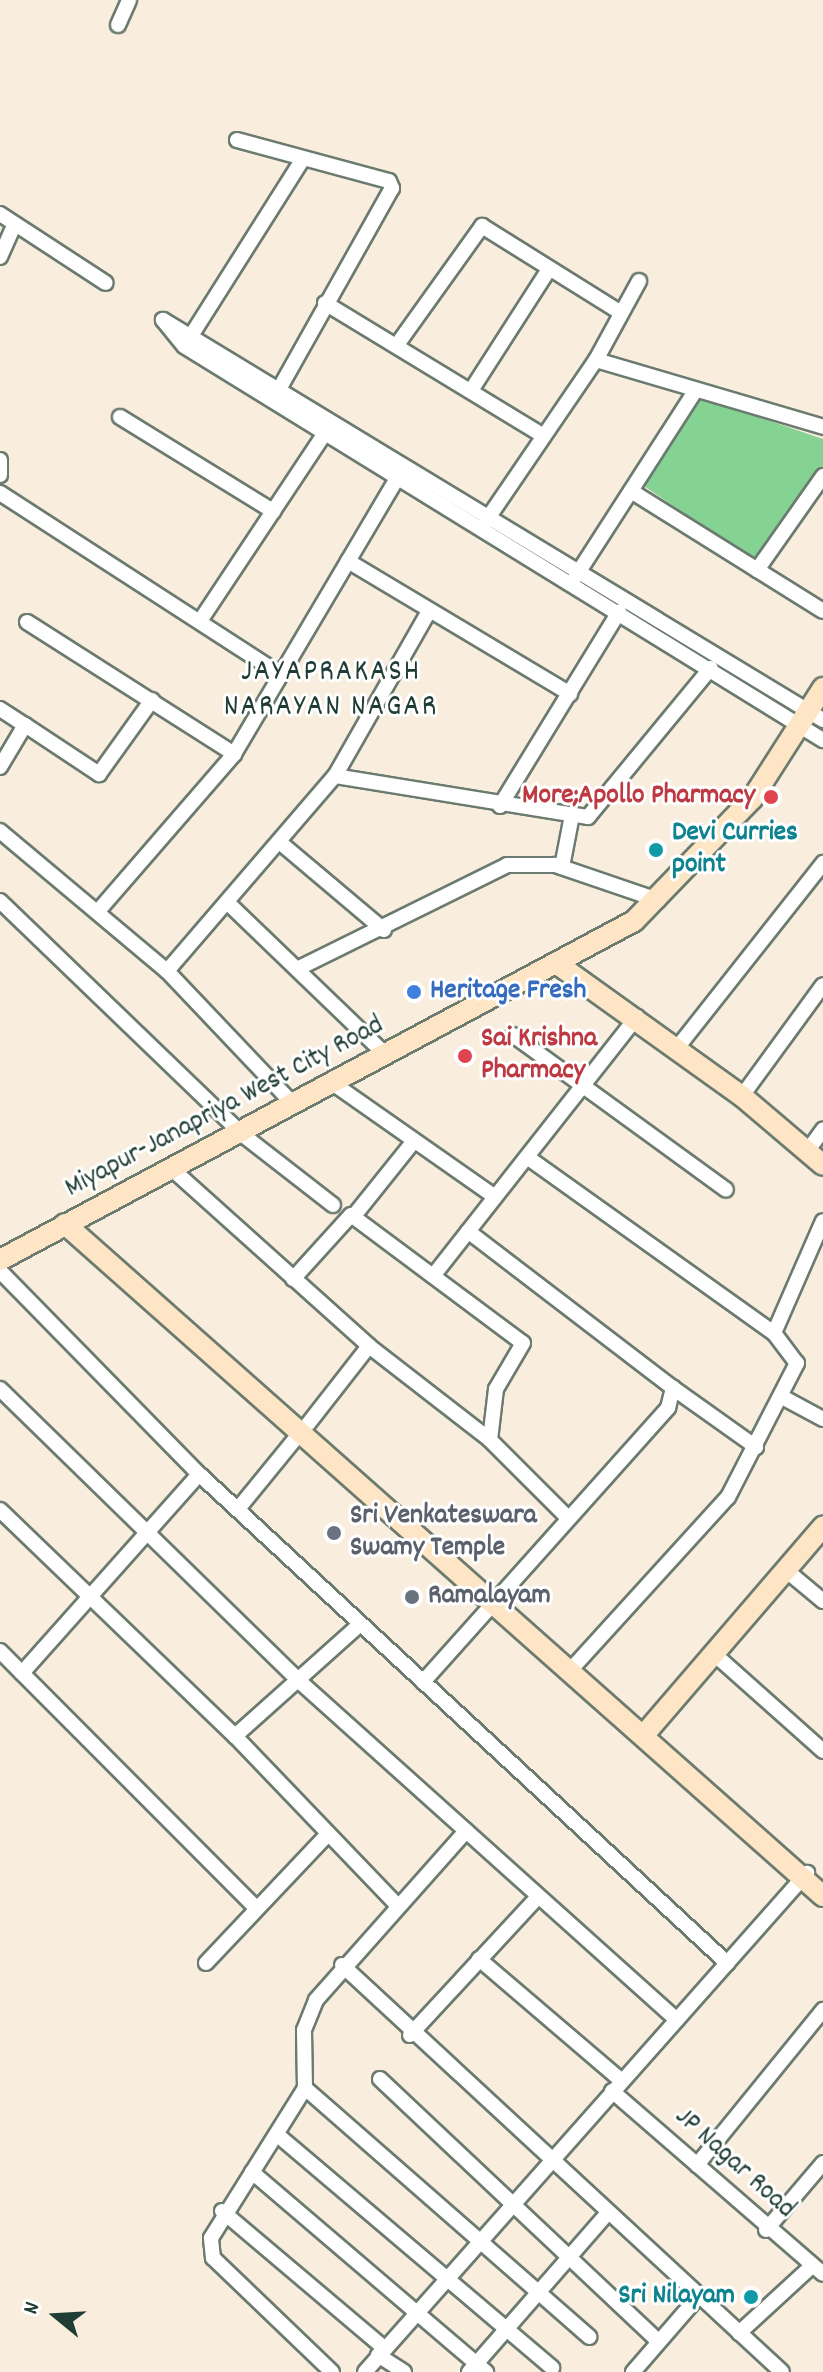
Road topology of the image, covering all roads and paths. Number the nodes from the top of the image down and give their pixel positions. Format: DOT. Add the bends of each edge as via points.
graph roads {
  1 [pos="129,0"];
  2 [pos="118,25"];
  3 [pos="237,140"];
  4 [pos="303,159"];
  5 [pos="0,214"];
  6 [pos="14,225"];
  7 [pos="0,257"];
  8 [pos="549,269"];
  9 [pos="639,281"];
  10 [pos="106,283"];
  11 [pos="325,303"];
  12 [pos="621,313"];
  13 [pos="193,333"];
  14 [pos="399,342"];
  15 [pos="184,346"];
  16 [pos="596,360"];
  17 [pos="280,386"];
  18 [pos="472,389"];
  19 [pos="695,391"];
  20 [pos="273,400"];
  21 [pos="120,417"];
  22 [pos="823,427"];
  23 [pos="325,433"];
  24 [pos="544,436"];
  25 [pos="0,460"];
  26 [pos="0,475"];
  27 [pos="823,476"];
  28 [pos="398,477"];
  29 [pos="631,491"];
  30 [pos="0,493"];
  31 [pos="273,511"];
  32 [pos="490,515"];
  33 [pos="481,528"];
  34 [pos="348,561"];
  35 [pos="580,570"];
  36 [pos="757,570"];
  37 [pos="572,583"];
  38 [pos="823,611"];
  39 [pos="619,612"];
  40 [pos="427,615"];
  41 [pos="200,621"];
  42 [pos="27,622"];
  43 [pos="711,668"];
  44 [pos="280,674"];
  45 [pos="823,688"];
  46 [pos="570,694"];
  47 [pos="152,700"];
  48 [pos="0,709"];
  49 [pos="811,718"];
  50 [pos="25,725"];
  51 [pos="823,740"];
  52 [pos="234,754"];
  53 [pos="0,767"];
  54 [pos="335,776"];
  55 [pos="500,806"];
  56 [pos="572,815"];
  57 [pos="0,831"];
  58 [pos="283,845"];
  59 [pos="823,863"];
  60 [pos="562,867"];
  61 [pos="658,900"];
  62 [pos="0,901"];
  63 [pos="229,904"];
  64 [pos="99,910"];
  65 [pos="384,930"];
  66 [pos="556,963"];
  67 [pos="299,968"];
  68 [pos="167,971"];
  69 [pos="823,985"];
  70 [pos="637,1017"];
  71 [pos="513,1035"];
  72 [pos="677,1048"];
  73 [pos="386,1055"];
  74 [pos="331,1082"];
  75 [pos="583,1085"];
  76 [pos="742,1096"];
  77 [pos="293,1104"];
  78 [pos="823,1130"];
  79 [pos="243,1135"];
  80 [pos="413,1142"];
  81 [pos="527,1157"];
  82 [pos="815,1159"];
  83 [pos="172,1169"];
  84 [pos="726,1190"];
  85 [pos="495,1197"];
  86 [pos="333,1205"];
  87 [pos="353,1217"];
  88 [pos="70,1221"];
  89 [pos="823,1221"];
  90 [pos="468,1231"];
  91 [pos="0,1260"];
  92 [pos="0,1271"];
  93 [pos="433,1276"];
  94 [pos="293,1279"];
  95 [pos="774,1333"];
  96 [pos="369,1346"];
  97 [pos="673,1388"];
  98 [pos="0,1389"];
  99 [pos="784,1398"];
  100 [pos="823,1419"];
  101 [pos="304,1429"];
  102 [pos="490,1440"];
  103 [pos="756,1447"];
  104 [pos="199,1474"];
  105 [pos="238,1509"];
  106 [pos="0,1510"];
  107 [pos="568,1518"];
  108 [pos="823,1527"];
  109 [pos="145,1535"];
  110 [pos="787,1571"];
  111 [pos="89,1598"];
  112 [pos="496,1601"];
  113 [pos="823,1601"];
  114 [pos="359,1625"];
  115 [pos="0,1651"];
  116 [pos="712,1652"];
  117 [pos="575,1665"];
  118 [pos="22,1673"];
  119 [pos="298,1680"];
  120 [pos="423,1682"];
  121 [pos="649,1729"];
  122 [pos="235,1736"];
  123 [pos="823,1751"];
  124 [pos="466,1831"];
  125 [pos="327,1835"];
  126 [pos="812,1877"];
  127 [pos="823,1896"];
  128 [pos="536,1899"];
  129 [pos="395,1903"];
  130 [pos="255,1907"];
  131 [pos="479,1959"];
  132 [pos="206,1963"];
  133 [pos="727,1963"];
  134 [pos="342,1965"];
  135 [pos="823,2010"];
  136 [pos="677,2020"];
  137 [pos="410,2035"];
  138 [pos="380,2079"];
  139 [pos="617,2086"];
  140 [pos="305,2088"];
  141 [pos="280,2137"];
  142 [pos="547,2160"];
  143 [pos="823,2163"];
  144 [pos="697,2165"];
  145 [pos="252,2172"];
  146 [pos="511,2202"];
  147 [pos="222,2211"];
  148 [pos="607,2214"];
  149 [pos="766,2230"];
  150 [pos="479,2239"];
  151 [pos="571,2256"];
  152 [pos="818,2270"];
  153 [pos="444,2276"];
  154 [pos="538,2291"];
  155 [pos="698,2297"];
  156 [pos="414,2310"];
  157 [pos="507,2330"];
  158 [pos="739,2333"];
  159 [pos="589,2337"];
  160 [pos="659,2342"];
  161 [pos="381,2352"];
  162 [pos="552,2368"];
  163 [pos="476,2369"];
  164 [pos="773,2369"];
  165 [pos="332,2372"];
  166 [pos="365,2372"];
  167 [pos="404,2372"];
  168 [pos="633,2372"];
  1 -- 2 [label="street"];
  3 -- 4 [label="street"];
  4 -- 11 [label="street" via="389,181 392,188"];
  4 -- 13 [label="street"];
  5 -- 6 [label="street"];
  6 -- 7 [label="street"];
  6 -- 10 [label="street"];
  8 -- 12 [label="street"];
  8 -- 14 [label="street" via="489,228 475,227"];
  8 -- 18 [label="street"];
  9 -- 12 [label="street"];
  11 -- 14 [label="street"];
  11 -- 17 [label="street"];
  12 -- 16 [label="street"];
  13 -- 15 [label="street"];
  13 -- 15 [label="street" via="163,320"];
  13 -- 17 [label="street"];
  14 -- 18 [label="street"];
  15 -- 20 [label="street"];
  16 -- 19 [label="street"];
  16 -- 24 [label="street"];
  17 -- 20 [label="street"];
  17 -- 32 [label="street"];
  18 -- 24 [label="street"];
  19 -- 22 [label="street"];
  19 -- 29 [label="street"];
  20 -- 23 [label="street"];
  21 -- 31 [label="street"];
  23 -- 28 [label="street"];
  23 -- 31 [label="street"];
  24 -- 32 [label="street"];
  25 -- 26 [label="street"];
  27 -- 36 [label="street"];
  28 -- 33 [label="street"];
  28 -- 34 [label="street"];
  29 -- 35 [label="street"];
  29 -- 36 [label="street"];
  30 -- 41 [label="street"];
  31 -- 41 [label="street"];
  32 -- 33 [label="street"];
  32 -- 35 [label="street"];
  33 -- 37 [label="street"];
  34 -- 40 [label="street"];
  34 -- 44 [label="street"];
  35 -- 37 [label="street"];
  35 -- 49 [label="street"];
  36 -- 38 [label="street"];
  37 -- 39 [label="street"];
  39 -- 43 [label="street"];
  39 -- 46 [label="street"];
  40 -- 46 [label="street"];
  40 -- 54 [label="street"];
  41 -- 44 [label="street"];
  42 -- 47 [label="street"];
  43 -- 49 [label="street"];
  43 -- 56 [label="street" via="594,814"];
  44 -- 52 [label="street"];
  45 -- 49 [label="street, Miyapur-Janapriya West City Road"];
  46 -- 55 [label="street"];
  47 -- 50 [label="street" via="99,774"];
  47 -- 52 [label="street"];
  48 -- 50 [label="street"];
  49 -- 51 [label="street"];
  49 -- 61 [label="street, Miyapur-Janapriya West City Road" via="752,799"];
  50 -- 53 [label="street"];
  52 -- 64 [label="street"];
  54 -- 55 [label="street"];
  54 -- 58 [label="street"];
  55 -- 56 [label="street"];
  56 -- 60 [label="street"];
  57 -- 64 [label="street"];
  58 -- 63 [label="street"];
  58 -- 65 [label="street"];
  59 -- 72 [label="street"];
  60 -- 61 [label="street"];
  60 -- 65 [label="street" via="530,862 477,876"];
  61 -- 66 [label="street, Miyapur-Janapriya West City Road"];
  62 -- 79 [label="street"];
  63 -- 67 [label="street"];
  63 -- 68 [label="street"];
  64 -- 68 [label="street"];
  65 -- 67 [label="street"];
  66 -- 70 [label="street"];
  66 -- 73 [label="street, Miyapur-Janapriya West City Road"];
  67 -- 73 [label="street"];
  68 -- 77 [label="street"];
  69 -- 76 [label="street"];
  70 -- 72 [label="street"];
  70 -- 75 [label="street"];
  71 -- 75 [label="street"];
  72 -- 76 [label="street"];
  73 -- 74 [label="street, Miyapur-Janapriya West City Road"];
  74 -- 77 [label="street, Miyapur-Janapriya West City Road"];
  74 -- 80 [label="street"];
  75 -- 81 [label="street"];
  75 -- 84 [label="street"];
  76 -- 82 [label="street"];
  77 -- 79 [label="street, Miyapur-Janapriya West City Road"];
  78 -- 82 [label="street"];
  79 -- 83 [label="street, Miyapur-Janapriya West City Road"];
  79 -- 86 [label="street"];
  80 -- 85 [label="street"];
  80 -- 87 [label="street"];
  81 -- 85 [label="street"];
  81 -- 95 [label="street"];
  83 -- 88 [label="street, Miyapur-Janapriya West City Road"];
  83 -- 94 [label="street"];
  85 -- 90 [label="street"];
  87 -- 93 [label="street"];
  87 -- 94 [label="street"];
  88 -- 91 [label="street, Miyapur-Janapriya West City Road"];
  88 -- 101 [label="street"];
  89 -- 95 [label="street"];
  90 -- 93 [label="street"];
  90 -- 97 [label="street"];
  92 -- 104 [label="street"];
  93 -- 102 [label="street" via="523,1343 496,1389"];
  94 -- 96 [label="street"];
  95 -- 99 [label="street" via="797,1363"];
  96 -- 101 [label="street"];
  96 -- 102 [label="street"];
  97 -- 103 [label="street"];
  97 -- 107 [label="street" via="668,1408"];
  98 -- 109 [label="street"];
  99 -- 100 [label="street"];
  99 -- 103 [label="street"];
  101 -- 105 [label="street"];
  101 -- 112 [label="street"];
  102 -- 107 [label="street"];
  103 -- 117 [label="street" via="728,1497"];
  104 -- 105 [label="street"];
  104 -- 109 [label="street"];
  105 -- 114 [label="street"];
  106 -- 111 [label="street"];
  107 -- 112 [label="street"];
  108 -- 110 [label="street"];
  109 -- 111 [label="street"];
  109 -- 119 [label="street"];
  110 -- 113 [label="street"];
  110 -- 116 [label="street"];
  111 -- 118 [label="street"];
  111 -- 122 [label="street"];
  112 -- 117 [label="street"];
  112 -- 120 [label="street"];
  112 -- 126 [label="street"];
  114 -- 119 [label="street"];
  114 -- 120 [label="street"];
  115 -- 118 [label="street"];
  116 -- 121 [label="street"];
  116 -- 123 [label="street"];
  117 -- 121 [label="street"];
  118 -- 130 [label="street"];
  119 -- 122 [label="street"];
  119 -- 124 [label="street"];
  120 -- 133 [label="street"];
  121 -- 126 [label="street"];
  122 -- 125 [label="street"];
  124 -- 128 [label="street"];
  124 -- 129 [label="street"];
  125 -- 129 [label="street"];
  125 -- 130 [label="street"];
  126 -- 127 [label="street"];
  126 -- 133 [label="street"];
  128 -- 131 [label="street"];
  128 -- 136 [label="street"];
  129 -- 134 [label="street"];
  130 -- 132 [label="street"];
  131 -- 137 [label="street"];
  131 -- 139 [label="street, JP Nagar Road"];
  133 -- 136 [label="street"];
  134 -- 137 [label="street"];
  134 -- 140 [label="street" via="307,2017"];
  135 -- 144 [label="street"];
  136 -- 139 [label="street"];
  137 -- 142 [label="street"];
  138 -- 146 [label="street"];
  139 -- 142 [label="street"];
  139 -- 144 [label="street, JP Nagar Road"];
  140 -- 141 [label="street"];
  140 -- 150 [label="street"];
  141 -- 145 [label="street"];
  141 -- 153 [label="street"];
  142 -- 146 [label="street"];
  142 -- 148 [label="street"];
  143 -- 149 [label="street"];
  144 -- 149 [label="street, JP Nagar Road"];
  145 -- 147 [label="street"];
  145 -- 156 [label="street"];
  146 -- 150 [label="street"];
  146 -- 151 [label="street"];
  147 -- 161 [label="street"];
  147 -- 165 [label="street" via="211,2238 213,2258"];
  148 -- 151 [label="street"];
  148 -- 155 [label="street"];
  149 -- 152 [label="street, JP Nagar Road"];
  150 -- 153 [label="street"];
  150 -- 154 [label="street"];
  151 -- 154 [label="street"];
  151 -- 160 [label="street"];
  152 -- 158 [label="street"];
  153 -- 156 [label="street"];
  153 -- 157 [label="street"];
  154 -- 157 [label="street"];
  154 -- 159 [label="street"];
  155 -- 158 [label="street"];
  155 -- 160 [label="street"];
  156 -- 161 [label="street"];
  156 -- 163 [label="street"];
  157 -- 162 [label="street"];
  157 -- 163 [label="street"];
  158 -- 164 [label="street"];
  160 -- 168 [label="street"];
  161 -- 166 [label="street"];
  161 -- 167 [label="street"];
}
